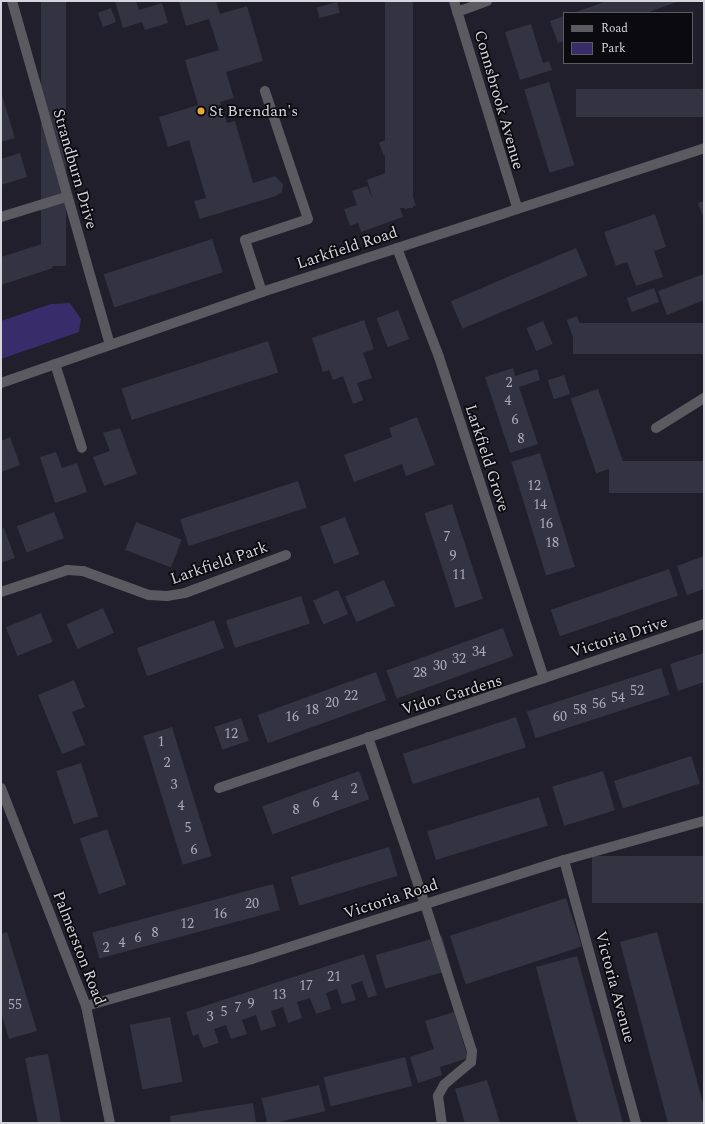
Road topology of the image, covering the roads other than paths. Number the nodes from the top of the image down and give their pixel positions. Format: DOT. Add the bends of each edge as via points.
graph roads {
  1 [pos="12,1"];
  2 [pos="454,1"];
  3 [pos="487,1"];
  4 [pos="457,12"];
  5 [pos="265,91"];
  6 [pos="704,148"];
  7 [pos="66,197"];
  8 [pos="516,207"];
  9 [pos="1,217"];
  10 [pos="397,248"];
  11 [pos="262,292"];
  12 [pos="110,344"];
  13 [pos="55,364"];
  14 [pos="1,383"];
  15 [pos="704,398"];
  16 [pos="656,428"];
  17 [pos="82,448"];
  18 [pos="286,555"];
  19 [pos="1,592"];
  20 [pos="704,624"];
  21 [pos="544,678"];
  22 [pos="368,737"];
  23 [pos="1,788"];
  24 [pos="219,788"];
  25 [pos="704,821"];
  26 [pos="564,860"];
  27 [pos="425,904"];
  28 [pos="86,1006"];
  29 [pos="110,1123"];
  30 [pos="442,1123"];
  31 [pos="636,1123"];
  1 -- 7 [label="street, Strandburn Drive"];
  2 -- 4 [label="street, Connsbrook Avenue"];
  3 -- 4 [label="street"];
  4 -- 8 [label="street, Connsbrook Avenue"];
  5 -- 11 [label="street" via="308,219 245,240"];
  6 -- 8 [label="street, Larkfield Road"];
  7 -- 9 [label="street"];
  7 -- 12 [label="street, Strandburn Drive"];
  8 -- 10 [label="street, Larkfield Road"];
  10 -- 11 [label="street, Larkfield Road"];
  10 -- 21 [label="street, Larkfield Grove" via="439,356"];
  11 -- 12 [label="street, Larkfield Road"];
  12 -- 13 [label="street, Larkfield Road"];
  13 -- 14 [label="street, Larkfield Road"];
  13 -- 17 [label="street"];
  15 -- 16 [label="street"];
  18 -- 19 [label="street, Larkfield Park" via="185,593 167,596 149,595 83,571 67,570"];
  20 -- 21 [label="street, Victoria Drive"];
  21 -- 22 [label="street, Vidor Gardens" via="514,692"];
  22 -- 24 [label="street, Vidor Gardens"];
  22 -- 27 [label="street"];
  23 -- 28 [label="street, Palmerston Road"];
  25 -- 26 [label="street, Victoria Road"];
  26 -- 27 [label="street, Victoria Road"];
  26 -- 31 [label="street, Victoria Avenue"];
  27 -- 28 [label="street, Victoria Road"];
  27 -- 30 [label="street" via="472,1051 471,1062 444,1085 438,1096"];
  28 -- 29 [label="street, Palmerston Road"];
}
